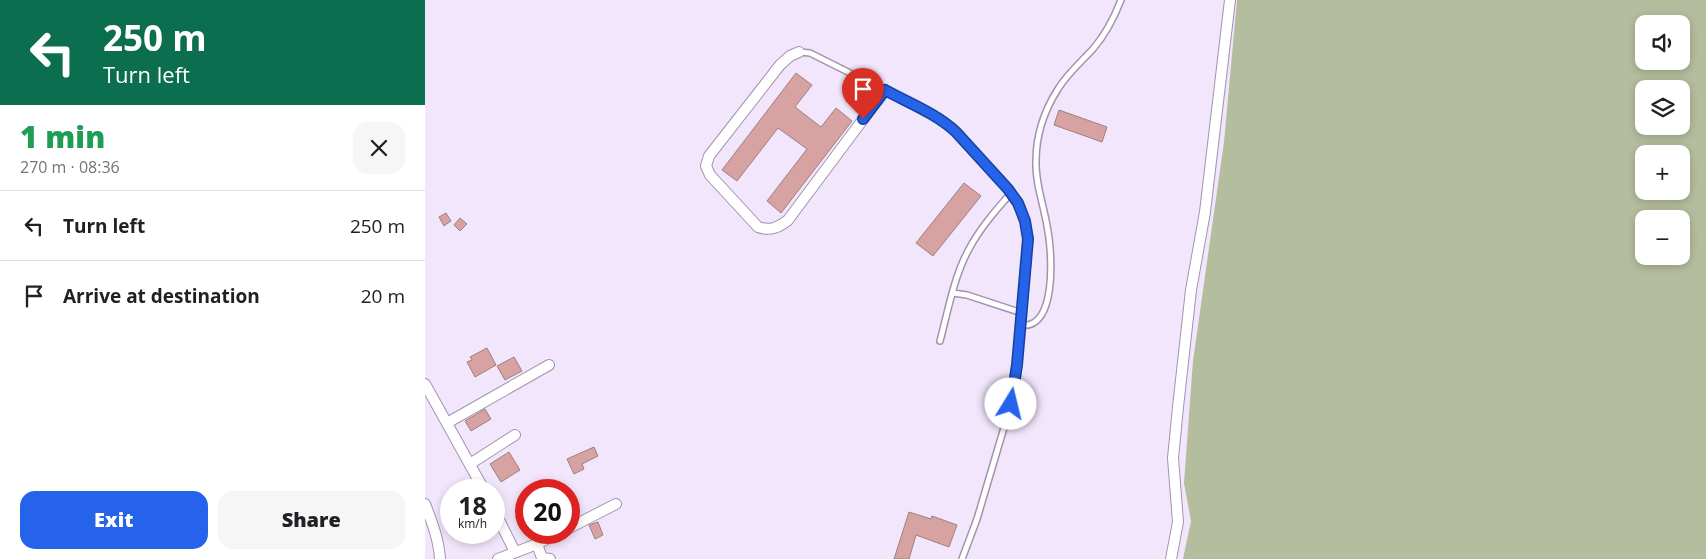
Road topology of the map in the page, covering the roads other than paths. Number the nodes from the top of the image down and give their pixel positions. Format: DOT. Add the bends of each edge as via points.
graph roads {
  1 [pos="1121,0"];
  2 [pos="1230,0"];
  3 [pos="799,52"];
  4 [pos="885,90"];
  5 [pos="1011,193"];
  6 [pos="953,293"];
  7 [pos="1022,313"];
  8 [pos="1021,326"];
  9 [pos="940,341"];
  10 [pos="549,365"];
  11 [pos="425,384"];
  12 [pos="447,423"];
  13 [pos="515,435"];
  14 [pos="470,464"];
  15 [pos="478,479"];
  16 [pos="425,504"];
  17 [pos="615,504"];
  18 [pos="580,522"];
  19 [pos="505,532"];
  20 [pos="537,544"];
  21 [pos="515,552"];
  22 [pos="440,559"];
  23 [pos="498,559"];
  24 [pos="544,559"];
  25 [pos="962,559"];
  26 [pos="1171,559"];
  1 -- 8 [label="lane" via="1115,16 1094,48 1058,88 1043,119 1036,162 1050,250 1049,293 1040,319"];
  2 -- 26 [label="street" via="1178,407 1173,458 1178,522"];
  3 -- 4 [label="lane" via="810,52"];
  3 -- 4 [label="street" via="780,65 709,156 706,166 710,175 758,227 766,230 779,227 787,220"];
  4 -- 5 [label="lane" via="950,126"];
  5 -- 6 [label="lane" via="969,248"];
  5 -- 7 [label="lane" via="1025,221 1028,239"];
  6 -- 7 [label="lane"];
  6 -- 9 [label="lane"];
  7 -- 8 [label="lane"];
  8 -- 25 [label="lane" via="1011,404"];
  10 -- 12 [label="street"];
  11 -- 12 [label="street"];
  12 -- 14 [label="street"];
  13 -- 14 [label="street"];
  14 -- 15 [label="street"];
  16 -- 22 [label="street"];
  17 -- 18 [label="street"];
  19 -- 21 [label="street"];
  20 -- 21 [label="street"];
  20 -- 24 [label="street"];
  21 -- 23 [label="street"];
}
